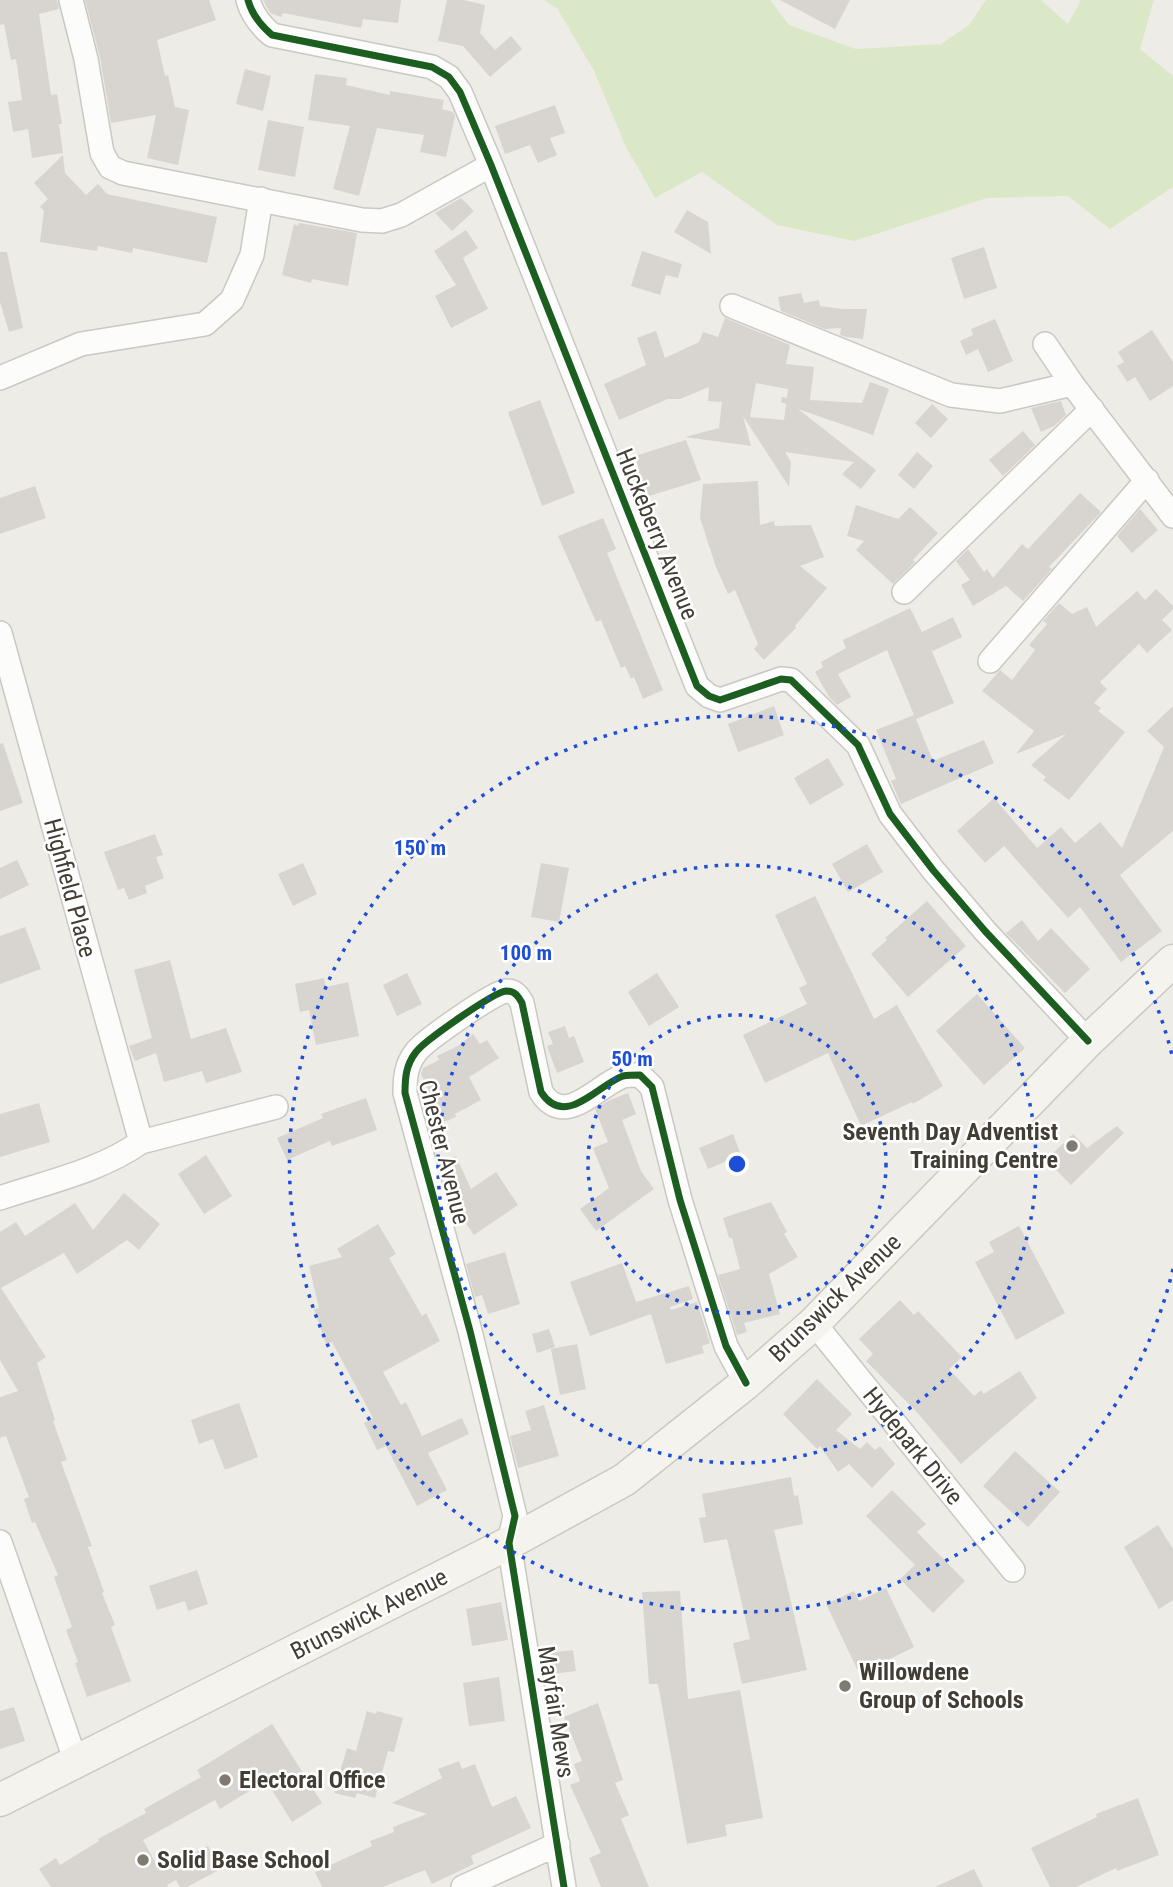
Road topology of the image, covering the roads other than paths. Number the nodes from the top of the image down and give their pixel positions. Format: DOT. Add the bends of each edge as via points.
graph roads {
  1 [pos="71,0"];
  2 [pos="248,0"];
  3 [pos="491,165"];
  4 [pos="261,199"];
  5 [pos="732,306"];
  6 [pos="1045,344"];
  7 [pos="0,378"];
  8 [pos="1072,384"];
  9 [pos="1092,409"];
  10 [pos="1147,480"];
  11 [pos="1173,516"];
  12 [pos="904,592"];
  13 [pos="0,633"];
  14 [pos="990,661"];
  15 [pos="10,711"];
  16 [pos="1173,961"];
  17 [pos="1088,1041"];
  18 [pos="276,1107"];
  19 [pos="141,1142"];
  20 [pos="0,1198"];
  21 [pos="814,1323"];
  22 [pos="746,1383"];
  23 [pos="0,1542"];
  24 [pos="509,1543"];
  25 [pos="1013,1570"];
  26 [pos="76,1762"];
  27 [pos="0,1800"];
  28 [pos="558,1844"];
  29 [pos="463,1887"];
  30 [pos="564,1887"];
  1 -- 4 [label="street" via="102,153 110,167"];
  2 -- 3 [label="street, Huckeberry Avenue" via="259,24 272,35 432,67 449,77"];
  3 -- 4 [label="street" via="383,222"];
  3 -- 17 [label="street, Huckeberry Avenue" via="697,686 720,699 781,679 792,680 858,745 890,814 933,870"];
  4 -- 7 [label="street" via="252,255 232,300 205,324 81,344"];
  5 -- 8 [label="street" via="951,395 1000,401"];
  6 -- 8 [label="street"];
  8 -- 9 [label="street"];
  9 -- 10 [label="street"];
  9 -- 12 [label="street"];
  10 -- 11 [label="street"];
  10 -- 14 [label="street"];
  13 -- 15 [label="street, Highfield Place"];
  15 -- 19 [label="street, Highfield Place"];
  16 -- 17 [label="main road, Brunswick Avenue"];
  17 -- 21 [label="main road, Brunswick Avenue"];
  18 -- 19 [label="street"];
  19 -- 20 [label="street" via="112,1159"];
  21 -- 22 [label="main road, Brunswick Avenue"];
  21 -- 25 [label="street, Hydepark Drive"];
  22 -- 24 [label="main road, Brunswick Avenue" via="624,1480"];
  22 -- 24 [label="street, Chester Avenue" via="726,1346 680,1200 652,1087 640,1075 625,1076 570,1107 548,1103 541,1092 522,1003 510,991 494,994 417,1049 406,1069 405,1093 516,1516"];
  23 -- 26 [label="street"];
  24 -- 26 [label="main road, Brunswick Avenue"];
  24 -- 28 [label="street, Mayfair Mews"];
  26 -- 27 [label="main road, Brunswick Avenue"];
  28 -- 29 [label="street"];
  28 -- 30 [label="street, Mayfair Mews"];
}
